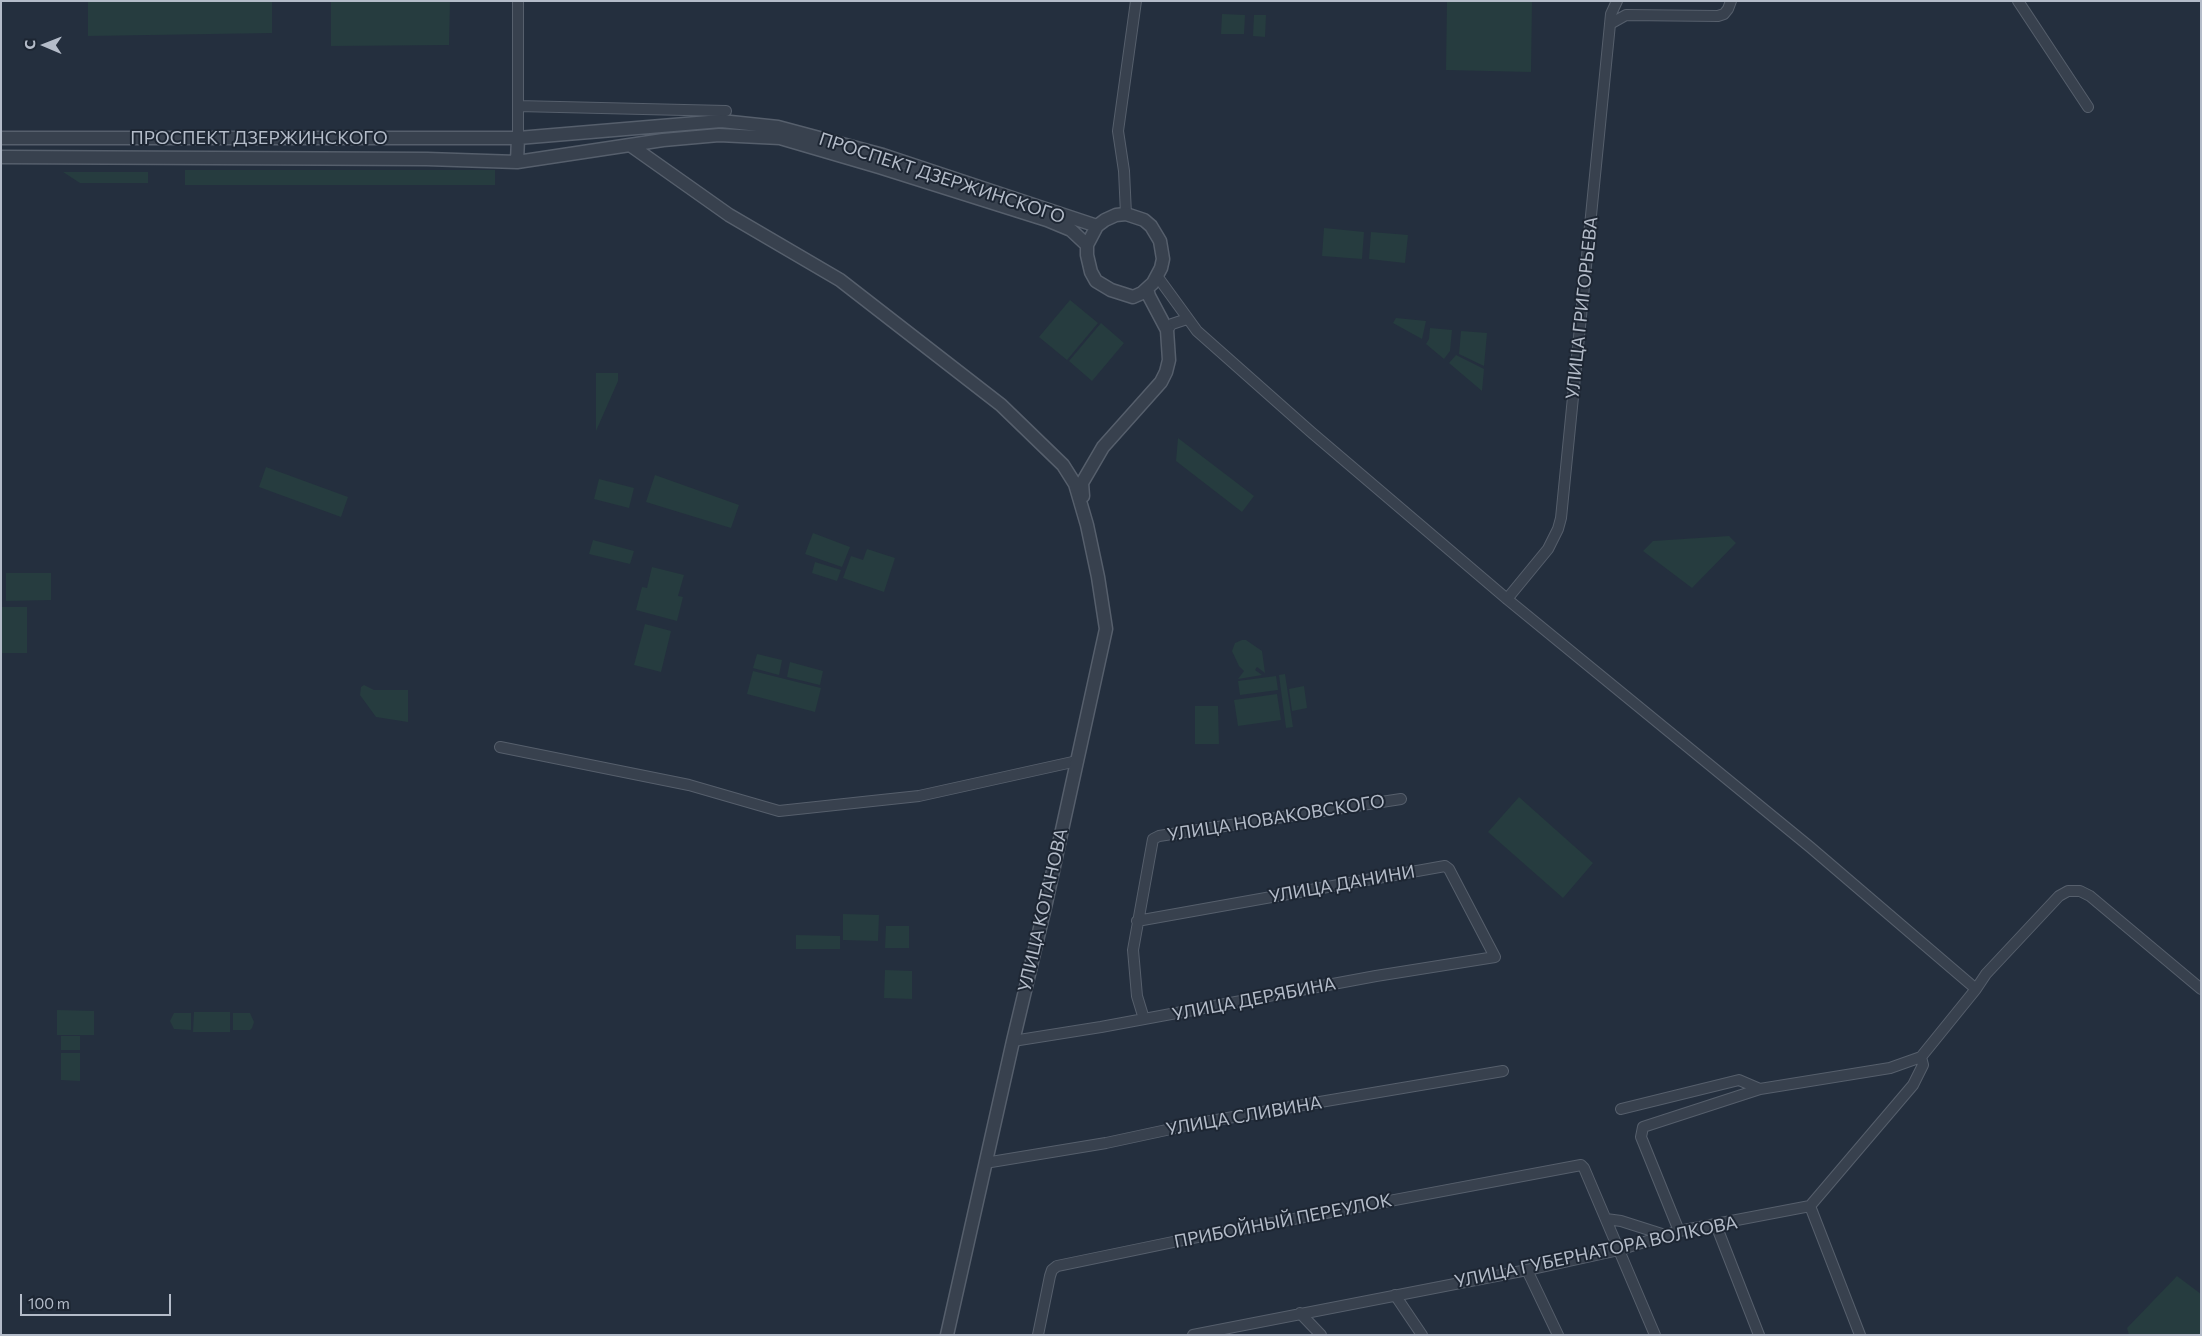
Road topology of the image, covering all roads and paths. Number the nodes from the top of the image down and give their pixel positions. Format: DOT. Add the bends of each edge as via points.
graph roads {
  1 [pos="518,1"];
  2 [pos="1136,1"];
  3 [pos="1617,1"];
  4 [pos="1731,1"];
  5 [pos="2018,1"];
  6 [pos="1610,24"];
  7 [pos="518,106"];
  8 [pos="2088,107"];
  9 [pos="726,111"];
  10 [pos="1,138"];
  11 [pos="518,138"];
  12 [pos="648,142"];
  13 [pos="630,145"];
  14 [pos="1,157"];
  15 [pos="651,159"];
  16 [pos="517,162"];
  17 [pos="1126,214"];
  18 [pos="1097,226"];
  19 [pos="1088,244"];
  20 [pos="1157,276"];
  21 [pos="1147,288"];
  22 [pos="1133,297"];
  23 [pos="1187,319"];
  24 [pos="1167,330"];
  25 [pos="1063,465"];
  26 [pos="1080,468"];
  27 [pos="1075,484"];
  28 [pos="1098,577"];
  29 [pos="1507,599"];
  30 [pos="500,746"];
  31 [pos="1077,761"];
  32 [pos="1401,799"];
  33 [pos="1137,921"];
  34 [pos="1495,957"];
  35 [pos="1976,989"];
  36 [pos="2201,989"];
  37 [pos="1144,1019"];
  38 [pos="1013,1041"];
  39 [pos="1922,1056"];
  40 [pos="1503,1071"];
  41 [pos="1760,1089"];
  42 [pos="1621,1109"];
  43 [pos="985,1163"];
  44 [pos="1810,1206"];
  45 [pos="1606,1219"];
  46 [pos="1716,1225"];
  47 [pos="1679,1232"];
  48 [pos="1667,1235"];
  49 [pos="1620,1250"];
  50 [pos="1527,1270"];
  51 [pos="1395,1295"];
  52 [pos="1300,1313"];
  53 [pos="947,1335"];
  54 [pos="1038,1335"];
  55 [pos="1193,1335"];
  56 [pos="1321,1335"];
  57 [pos="1422,1335"];
  58 [pos="1558,1335"];
  59 [pos="1655,1335"];
  60 [pos="1759,1335"];
  61 [pos="1860,1335"];
  1 -- 7 [label="street"];
  2 -- 17 [label="street" via="1118,131"];
  3 -- 6 [label="street, УЛИЦА ГРИГОРЬЕВА"];
  4 -- 6 [label="street" via="1728,9 1718,16 1626,16"];
  5 -- 8 [label="street"];
  6 -- 29 [label="street, УЛИЦА ГРИГОРЬЕВА" via="1561,518 1548,549"];
  7 -- 9 [label="street"];
  7 -- 11 [label="street"];
  10 -- 11 [label="street, ПРОСПЕКТ ДЗЕРЖИНСКОГО"];
  11 -- 16 [label="street"];
  11 -- 18 [label="street, ПРОСПЕКТ ДЗЕРЖИНСКОГО" via="721,121 778,128 883,155"];
  12 -- 13 [label="street, ПРОСПЕКТ ДЗЕРЖИНСКОГО"];
  12 -- 15 [label="street" via="646,149"];
  12 -- 19 [label="street, ПРОСПЕКТ ДЗЕРЖИНСКОГО" via="719,135 780,138 1047,220 1071,230"];
  13 -- 15 [label="street"];
  13 -- 16 [label="street, ПРОСПЕКТ ДЗЕРЖИНСКОГО"];
  14 -- 16 [label="street, ПРОСПЕКТ ДЗЕРЖИНСКОГО"];
  15 -- 25 [label="street" via="729,215 840,280 1001,405"];
  17 -- 18 [label="street" via="1116,215"];
  17 -- 20 [label="street" via="1144,220 1157,233 1163,260"];
  18 -- 19 [label="street"];
  19 -- 22 [label="street" via="1090,272 1096,281"];
  20 -- 21 [label="street"];
  20 -- 23 [label="street"];
  21 -- 22 [label="street"];
  21 -- 24 [label="street" via="1148,296"];
  22 -- 26 [label="street" via="1156,318 1162,330 1158,369 1151,383"];
  23 -- 24 [label="street" via="1172,324"];
  23 -- 29 [label="street" via="1311,432"];
  24 -- 28 [label="street" via="1169,360 1161,382 1103,447 1082,483 1099,560"];
  25 -- 26 [label="street"];
  25 -- 27 [label="street"];
  26 -- 27 [label="street"];
  27 -- 28 [label="street, УЛИЦА КОТАНОВА"];
  28 -- 31 [label="street, УЛИЦА КОТАНОВА" via="1106,629"];
  29 -- 35 [label="street" via="1810,847"];
  30 -- 31 [label="street" via="689,785 780,811 918,796"];
  31 -- 38 [label="street, УЛИЦА КОТАНОВА"];
  32 -- 33 [label="street, УЛИЦА НОВАКОВСКОГО" via="1158,836 1153,839"];
  33 -- 34 [label="street, УЛИЦА ДАНИНИ" via="1445,866"];
  33 -- 37 [label="street" via="1133,950 1137,996"];
  34 -- 37 [label="street, УЛИЦА ДЕРЯБИНА" via="1367,977"];
  35 -- 36 [label="street" via="1986,974 2059,896 2068,891 2080,891 2090,896"];
  35 -- 39 [label="street"];
  37 -- 38 [label="street, УЛИЦА ДЕРЯБИНА"];
  38 -- 43 [label="street, УЛИЦА КОТАНОВА"];
  39 -- 41 [label="street" via="1890,1068"];
  39 -- 44 [label="street" via="1924,1065 1913,1085"];
  40 -- 43 [label="street, УЛИЦА СЛИВИНА" via="1314,1102"];
  41 -- 42 [label="street" via="1739,1080"];
  41 -- 47 [label="street" via="1643,1126 1641,1137"];
  43 -- 53 [label="street, УЛИЦА КОТАНОВА"];
  44 -- 46 [label="street, УЛИЦА ГУБЕРНАТОРА ВОЛКОВА"];
  44 -- 61 [label="street"];
  45 -- 48 [label="street"];
  45 -- 49 [label="street"];
  45 -- 54 [label="street, ПРИБОЙНЫЙ ПЕРЕУЛОК" via="1581,1165 1192,1238 1057,1266 1050,1276"];
  46 -- 47 [label="street, УЛИЦА ГУБЕРНАТОРА ВОЛКОВА"];
  46 -- 60 [label="street"];
  47 -- 48 [label="street, УЛИЦА ГУБЕРНАТОРА ВОЛКОВА"];
  48 -- 49 [label="street, УЛИЦА ГУБЕРНАТОРА ВОЛКОВА"];
  49 -- 50 [label="street, УЛИЦА ГУБЕРНАТОРА ВОЛКОВА"];
  49 -- 59 [label="street"];
  50 -- 51 [label="street, УЛИЦА ГУБЕРНАТОРА ВОЛКОВА"];
  50 -- 58 [label="street"];
  51 -- 52 [label="street, УЛИЦА ГУБЕРНАТОРА ВОЛКОВА"];
  51 -- 57 [label="street"];
  52 -- 55 [label="street, УЛИЦА ГУБЕРНАТОРА ВОЛКОВА"];
  52 -- 56 [label="street"];
}
